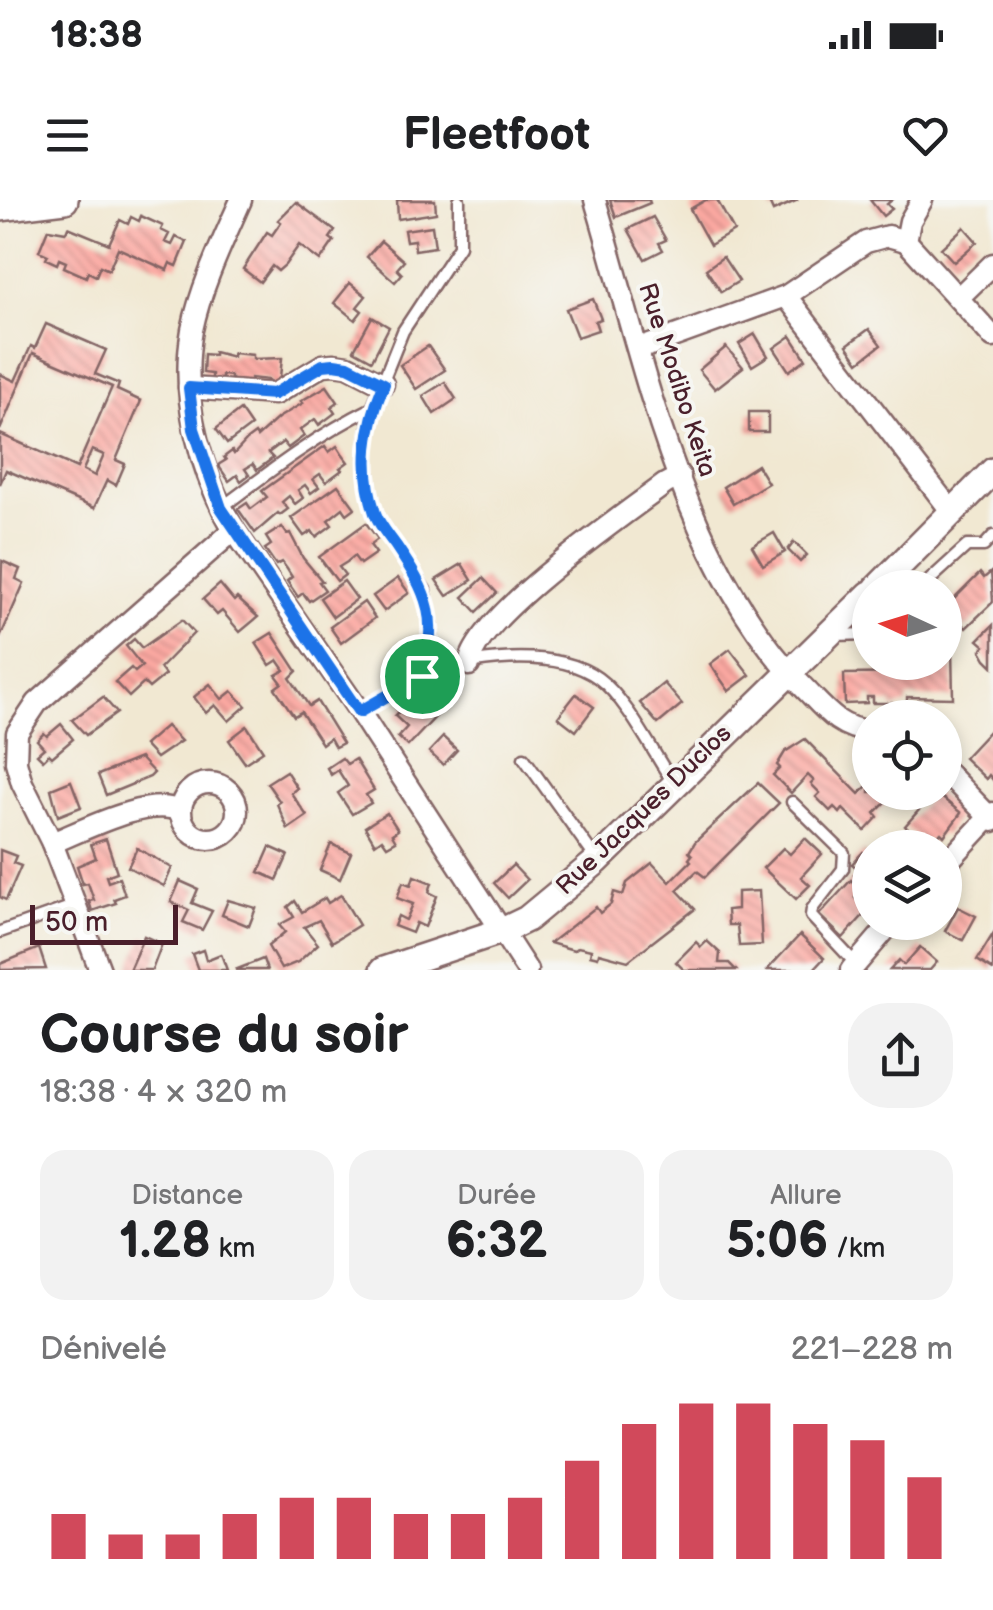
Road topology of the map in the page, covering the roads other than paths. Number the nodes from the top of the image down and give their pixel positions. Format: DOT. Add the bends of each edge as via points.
graph roads {
  1 [pos="66,200"];
  2 [pos="241,200"];
  3 [pos="459,200"];
  4 [pos="595,200"];
  5 [pos="922,200"];
  6 [pos="0,208"];
  7 [pos="906,242"];
  8 [pos="993,264"];
  9 [pos="786,296"];
  10 [pos="958,298"];
  11 [pos="993,336"];
  12 [pos="639,349"];
  13 [pos="384,384"];
  14 [pos="189,388"];
  15 [pos="372,408"];
  16 [pos="993,471"];
  17 [pos="680,476"];
  18 [pos="221,508"];
  19 [pos="952,512"];
  20 [pos="234,530"];
  21 [pos="989,541"];
  22 [pos="993,558"];
  23 [pos="894,570"];
  24 [pos="941,570"];
  25 [pos="852,612"];
  26 [pos="852,634"];
  27 [pos="829,635"];
  28 [pos="469,665"];
  29 [pos="788,672"];
  30 [pos="422,676"];
  31 [pos="359,712"];
  32 [pos="852,729"];
  33 [pos="524,758"];
  34 [pos="674,785"];
  35 [pos="962,789"];
  36 [pos="792,802"];
  37 [pos="180,810"];
  38 [pos="992,818"];
  39 [pos="52,842"];
  40 [pos="962,849"];
  41 [pos="598,861"];
  42 [pos="76,905"];
  43 [pos="504,930"];
  44 [pos="0,932"];
  45 [pos="877,940"];
  46 [pos="854,967"];
  47 [pos="100,970"];
  48 [pos="383,970"];
  49 [pos="527,970"];
  1 -- 6 [label="street"];
  2 -- 14 [label="street" via="192,329"];
  3 -- 13 [label="lane" via="459,246 403,331"];
  4 -- 12 [label="street, Rue Modibo Keita"];
  5 -- 7 [label="street"];
  7 -- 9 [label="street" via="888,236 866,242"];
  7 -- 10 [label="street"];
  8 -- 10 [label="street"];
  9 -- 12 [label="street"];
  9 -- 19 [label="street"];
  10 -- 11 [label="street"];
  12 -- 17 [label="street, Rue Modibo Keita"];
  13 -- 14 [label="street" via="334,364 274,394"];
  13 -- 15 [label="lane"];
  14 -- 18 [label="street" via="194,429"];
  15 -- 18 [label="lane" via="294,453"];
  15 -- 30 [label="lane" via="368,482 376,517 425,590 431,626"];
  16 -- 19 [label="street"];
  17 -- 28 [label="street" via="562,561 484,636"];
  17 -- 29 [label="street, Rue Modibo Keita" via="744,614"];
  18 -- 20 [label="street"];
  19 -- 23 [label="street"];
  20 -- 31 [label="street"];
  20 -- 39 [label="street" via="24,719 16,762"];
  21 -- 22 [label="lane"];
  21 -- 24 [label="lane" via="967,546"];
  25 -- 27 [label="street, Rue Jacques Duclos"];
  26 -- 27 [label="lane"];
  27 -- 29 [label="street, Rue Jacques Duclos"];
  28 -- 30 [label="lane"];
  28 -- 34 [label="lane" via="534,656 574,664 600,679"];
  29 -- 32 [label="street, Rue Modibo Keita"];
  29 -- 34 [label="street, Rue Jacques Duclos"];
  30 -- 31 [label="lane"];
  31 -- 43 [label="street"];
  33 -- 41 [label="lane"];
  34 -- 41 [label="street, Rue Jacques Duclos"];
  35 -- 38 [label="street"];
  36 -- 46 [label="lane" via="844,853 843,869 811,916"];
  37 -- 39 [label="street" via="144,808"];
  38 -- 40 [label="street"];
  39 -- 42 [label="street"];
  41 -- 43 [label="street, Rue Jacques Duclos" via="527,920"];
  42 -- 44 [label="lane"];
  42 -- 47 [label="street"];
  43 -- 48 [label="street, Rue Jacques Duclos"];
  43 -- 49 [label="street"];
  45 -- 46 [label="street"];
}
